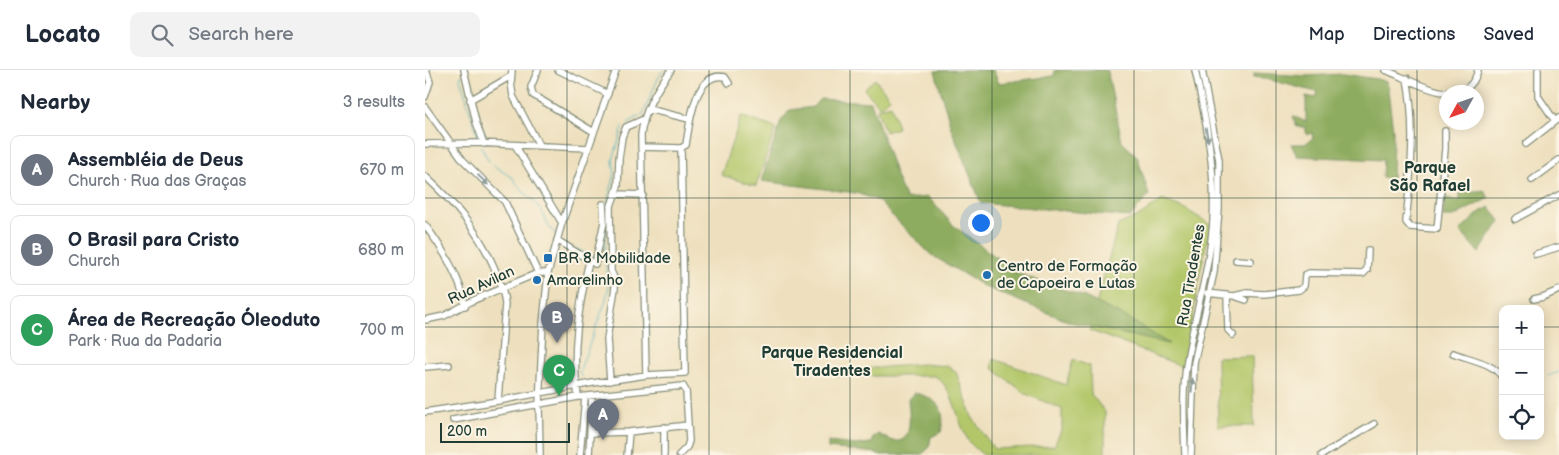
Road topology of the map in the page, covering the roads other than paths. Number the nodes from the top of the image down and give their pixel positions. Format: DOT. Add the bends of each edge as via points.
graph roads {
  1 [pos="426,70"];
  2 [pos="465,70"];
  3 [pos="538,70"];
  4 [pos="558,70"];
  5 [pos="617,70"];
  6 [pos="671,70"];
  7 [pos="1195,70"];
  8 [pos="1202,70"];
  9 [pos="1385,70"];
  10 [pos="1478,70"];
  11 [pos="1538,70"];
  12 [pos="511,73"];
  13 [pos="1407,78"];
  14 [pos="729,83"];
  15 [pos="1201,85"];
  16 [pos="608,94"];
  17 [pos="425,97"];
  18 [pos="470,100"];
  19 [pos="425,107"];
  20 [pos="648,109"];
  21 [pos="643,119"];
  22 [pos="689,119"];
  23 [pos="1557,120"];
  24 [pos="1445,131"];
  25 [pos="594,132"];
  26 [pos="450,143"];
  27 [pos="481,143"];
  28 [pos="425,144"];
  29 [pos="1526,144"];
  30 [pos="515,145"];
  31 [pos="539,145"];
  32 [pos="641,147"];
  33 [pos="588,148"];
  34 [pos="681,148"];
  35 [pos="1559,160"];
  36 [pos="425,176"];
  37 [pos="1532,180"];
  38 [pos="617,194"];
  39 [pos="643,195"];
  40 [pos="1558,197"];
  41 [pos="603,204"];
  42 [pos="1515,218"];
  43 [pos="562,223"];
  44 [pos="425,225"];
  45 [pos="557,239"];
  46 [pos="1559,247"];
  47 [pos="1368,250"];
  48 [pos="1536,254"];
  49 [pos="1235,260"];
  50 [pos="1251,261"];
  51 [pos="594,262"];
  52 [pos="539,273"];
  53 [pos="548,273"];
  54 [pos="503,288"];
  55 [pos="1559,290"];
  56 [pos="1205,292"];
  57 [pos="1227,295"];
  58 [pos="1234,296"];
  59 [pos="1534,299"];
  60 [pos="1246,300"];
  61 [pos="465,306"];
  62 [pos="425,320"];
  63 [pos="1193,334"];
  64 [pos="1233,335"];
  65 [pos="1200,336"];
  66 [pos="1453,354"];
  67 [pos="1187,363"];
  68 [pos="449,365"];
  69 [pos="1194,366"];
  70 [pos="425,367"];
  71 [pos="1499,373"];
  72 [pos="646,375"];
  73 [pos="610,381"];
  74 [pos="576,386"];
  75 [pos="540,393"];
  76 [pos="593,396"];
  77 [pos="578,397"];
  78 [pos="585,397"];
  79 [pos="498,401"];
  80 [pos="539,404"];
  81 [pos="425,412"];
  82 [pos="1184,412"];
  83 [pos="1191,415"];
  84 [pos="453,420"];
  85 [pos="1374,424"];
  86 [pos="688,425"];
  87 [pos="665,427"];
  88 [pos="629,432"];
  89 [pos="591,434"];
  90 [pos="540,455"];
  91 [pos="580,455"];
  92 [pos="589,455"];
  93 [pos="627,455"];
  94 [pos="663,455"];
  95 [pos="679,455"];
  96 [pos="1185,455"];
  97 [pos="1191,455"];
  98 [pos="1322,455"];
  1 -- 17 [label="street" via="430,82"];
  2 -- 18 [label="street"];
  3 -- 25 [label="street" via="531,86 533,95"];
  4 -- 16 [label="street"];
  5 -- 16 [label="street"];
  6 -- 20 [label="street"];
  7 -- 15 [label="street, Rua Tiradentes"];
  8 -- 15 [label="street, Rua Tiradentes"];
  9 -- 13 [label="street"];
  10 -- 13 [label="street" via="1469,87 1459,91 1437,91"];
  11 -- 23 [label="street" via="1538,96"];
  12 -- 18 [label="street"];
  12 -- 31 [label="street" via="513,96"];
  13 -- 24 [label="street" via="1413,147 1407,224 1410,227 1437,229"];
  14 -- 22 [label="street" via="721,76 705,83 695,99"];
  15 -- 56 [label="street, Rua Tiradentes" via="1213,169 1216,225 1214,272"];
  16 -- 25 [label="street"];
  18 -- 27 [label="street"];
  19 -- 26 [label="street"];
  20 -- 21 [label="street"];
  20 -- 22 [label="street"];
  21 -- 32 [label="street"];
  21 -- 38 [label="street" via="623,131"];
  22 -- 34 [label="street" via="686,144"];
  23 -- 29 [label="street"];
  25 -- 33 [label="street"];
  26 -- 27 [label="street"];
  26 -- 28 [label="street"];
  26 -- 52 [label="street, one-way" via="505,202"];
  27 -- 30 [label="street"];
  30 -- 31 [label="street"];
  30 -- 43 [label="street"];
  31 -- 33 [label="street"];
  32 -- 34 [label="street"];
  32 -- 39 [label="street"];
  33 -- 43 [label="street"];
  34 -- 72 [label="street" via="685,372"];
  35 -- 37 [label="street"];
  36 -- 54 [label="street" via="470,224"];
  38 -- 39 [label="street"];
  38 -- 73 [label="street" via="610,210 611,271 615,280 607,339"];
  39 -- 72 [label="street"];
  40 -- 42 [label="street"];
  41 -- 51 [label="street" via="604,222"];
  43 -- 45 [label="street"];
  44 -- 61 [label="street" via="461,288"];
  45 -- 51 [label="street"];
  45 -- 53 [label="street"];
  46 -- 48 [label="street"];
  47 -- 58 [label="street" via="1367,270 1363,274 1309,273 1301,288"];
  49 -- 50 [label="street"];
  51 -- 74 [label="street" via="578,315"];
  52 -- 53 [label="street, Rua Avilan"];
  52 -- 54 [label="street, Rua Avilan"];
  53 -- 75 [label="street"];
  54 -- 61 [label="street, Rua Avilan"];
  54 -- 79 [label="street" via="505,304"];
  55 -- 59 [label="street"];
  56 -- 57 [label="street"];
  56 -- 63 [label="street, Rua Tiradentes"];
  56 -- 65 [label="street, Rua Tiradentes"];
  57 -- 58 [label="street"];
  57 -- 64 [label="street" via="1228,330"];
  58 -- 60 [label="street"];
  61 -- 62 [label="street, Rua Avilan" via="444,316"];
  63 -- 65 [label="street"];
  63 -- 67 [label="street, Rua Tiradentes"];
  65 -- 69 [label="street, Rua Tiradentes"];
  66 -- 71 [label="street"];
  67 -- 69 [label="street"];
  67 -- 82 [label="street, Rua Tiradentes"];
  68 -- 70 [label="street"];
  83 -- 69 [label="street, Rua Tiradentes, one-way"];
  72 -- 73 [label="street"];
  73 -- 74 [label="street"];
  74 -- 75 [label="street"];
  74 -- 77 [label="street"];
  75 -- 79 [label="street"];
  75 -- 80 [label="street"];
  76 -- 78 [label="street"];
  76 -- 86 [label="street" via="681,386 685,388"];
  76 -- 89 [label="street"];
  77 -- 78 [label="street"];
  77 -- 80 [label="street"];
  78 -- 91 [label="street"];
  79 -- 81 [label="street"];
  80 -- 84 [label="street"];
  80 -- 90 [label="street"];
  82 -- 83 [label="street"];
  82 -- 96 [label="street, Rua Tiradentes"];
  83 -- 97 [label="street, Rua Tiradentes"];
  85 -- 98 [label="street"];
  86 -- 87 [label="street"];
  86 -- 95 [label="street" via="689,444"];
  87 -- 88 [label="street"];
  87 -- 94 [label="street"];
  88 -- 89 [label="street"];
  88 -- 93 [label="street"];
  89 -- 92 [label="street"];
}
